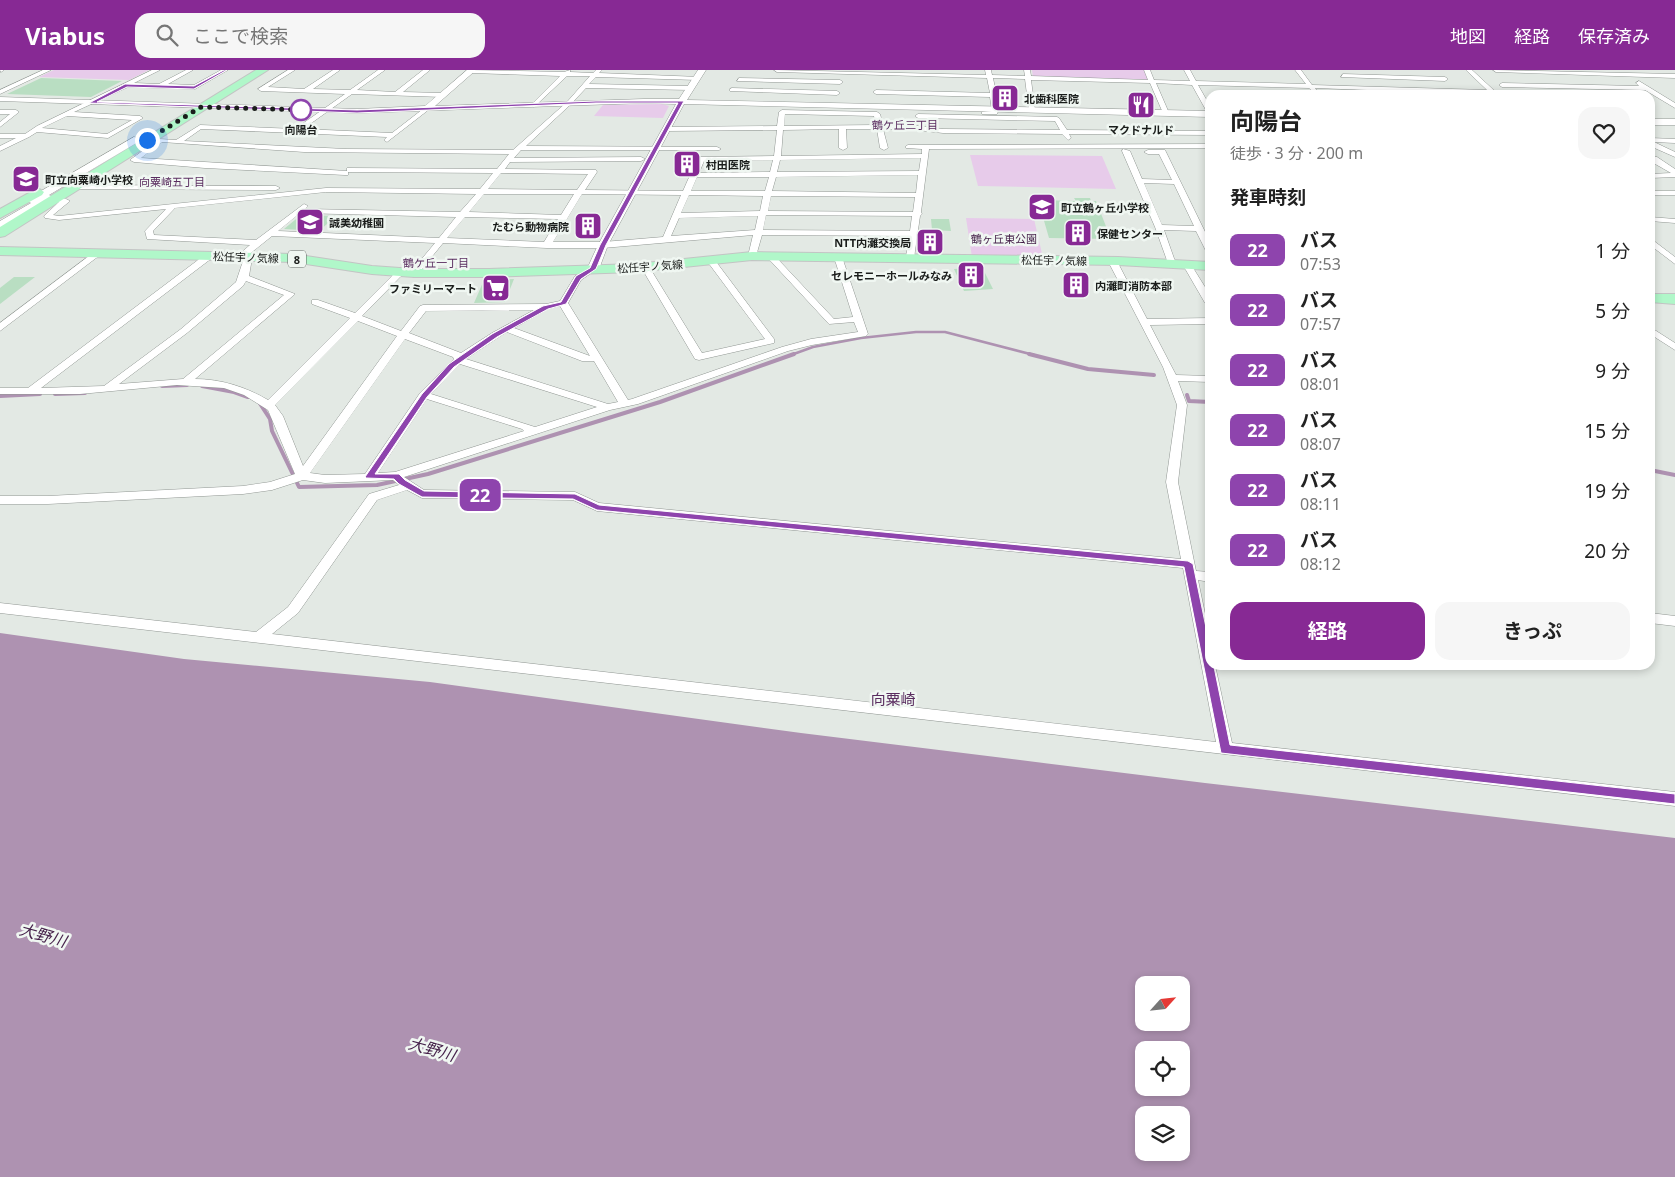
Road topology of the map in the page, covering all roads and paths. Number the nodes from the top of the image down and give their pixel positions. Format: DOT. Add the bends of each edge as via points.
graph roads {
  1 [pos="48,70"];
  2 [pos="157,70"];
  3 [pos="190,70"];
  4 [pos="225,70"];
  5 [pos="254,70"];
  6 [pos="263,70"];
  7 [pos="292,70"];
  8 [pos="337,70"];
  9 [pos="382,70"];
  10 [pos="426,70"];
  11 [pos="472,70"];
  12 [pos="745,70"];
  13 [pos="777,70"];
  14 [pos="1027,70"];
  15 [pos="1147,70"];
  16 [pos="1186,70"];
  17 [pos="1298,70"];
  18 [pos="1338,70"];
  19 [pos="1435,70"];
  20 [pos="1469,70"];
  21 [pos="1496,70"];
  22 [pos="1620,70"];
  23 [pos="517,71"];
  24 [pos="842,71"];
  25 [pos="879,71"];
  26 [pos="567,72"];
  27 [pos="596,73"];
  28 [pos="700,74"];
  29 [pos="918,74"];
  30 [pos="989,74"];
  31 [pos="1627,75"];
  32 [pos="956,76"];
  33 [pos="1343,76"];
  34 [pos="1675,76"];
  35 [pos="1028,78"];
  36 [pos="1445,79"];
  37 [pos="739,80"];
  38 [pos="1152,81"];
  39 [pos="840,82"];
  40 [pos="0,83"];
  41 [pos="1194,83"];
  42 [pos="18,84"];
  43 [pos="126,85"];
  44 [pos="160,86"];
  45 [pos="586,86"];
  46 [pos="1311,87"];
  47 [pos="691,88"];
  48 [pos="1353,88"];
  49 [pos="1647,88"];
  50 [pos="732,90"];
  51 [pos="1313,90"];
  52 [pos="1396,90"];
  53 [pos="1458,90"];
  54 [pos="1491,90"];
  55 [pos="1508,90"];
  56 [pos="1650,90"];
  57 [pos="305,91"];
  58 [pos="0,92"];
  59 [pos="350,92"];
  60 [pos="876,92"];
  61 [pos="837,93"];
  62 [pos="916,93"];
  63 [pos="1655,93"];
  64 [pos="396,94"];
  65 [pos="955,94"];
  66 [pos="443,95"];
  67 [pos="995,96"];
  68 [pos="1202,97"];
  69 [pos="0,99"];
  70 [pos="682,101"];
  71 [pos="1667,101"];
  72 [pos="1675,101"];
  73 [pos="726,102"];
  74 [pos="1655,102"];
  75 [pos="91,103"];
  76 [pos="569,103"];
  77 [pos="534,105"];
  78 [pos="834,105"];
  79 [pos="872,106"];
  80 [pos="1205,106"];
  81 [pos="1675,106"];
  82 [pos="197,107"];
  83 [pos="996,109"];
  84 [pos="425,110"];
  85 [pos="1032,110"];
  86 [pos="324,111"];
  87 [pos="0,112"];
  88 [pos="1166,113"];
  89 [pos="70,114"];
  90 [pos="1205,115"];
  91 [pos="918,116"];
  92 [pos="1655,122"];
  93 [pos="1675,122"];
  94 [pos="0,124"];
  95 [pos="842,127"];
  96 [pos="880,127"];
  97 [pos="780,128"];
  98 [pos="924,128"];
  99 [pos="40,129"];
  100 [pos="666,129"];
  101 [pos="296,131"];
  102 [pos="159,132"];
  103 [pos="1065,132"];
  104 [pos="1205,132"];
  105 [pos="393,135"];
  106 [pos="0,136"];
  107 [pos="27,136"];
  108 [pos="134,140"];
  109 [pos="1655,141"];
  110 [pos="1675,141"];
  111 [pos="177,142"];
  112 [pos="1655,144"];
  113 [pos="1071,146"];
  114 [pos="1205,146"];
  115 [pos="901,147"];
  116 [pos="926,147"];
  117 [pos="235,148"];
  118 [pos="834,148"];
  119 [pos="892,148"];
  120 [pos="0,149"];
  121 [pos="721,149"];
  122 [pos="768,149"];
  123 [pos="778,149"];
  124 [pos="787,149"];
  125 [pos="518,150"];
  126 [pos="1126,151"];
  127 [pos="228,152"];
  128 [pos="372,153"];
  129 [pos="1675,155"];
  130 [pos="653,156"];
  131 [pos="924,156"];
  132 [pos="220,157"];
  133 [pos="777,158"];
  134 [pos="602,159"];
  135 [pos="509,160"];
  136 [pos="1655,160"];
  137 [pos="205,166"];
  138 [pos="348,172"];
  139 [pos="500,172"];
  140 [pos="593,172"];
  141 [pos="921,173"];
  142 [pos="1675,173"];
  143 [pos="694,175"];
  144 [pos="772,175"];
  145 [pos="1655,175"];
  146 [pos="1138,181"];
  147 [pos="1177,182"];
  148 [pos="82,187"];
  149 [pos="326,190"];
  150 [pos="483,191"];
  151 [pos="580,192"];
  152 [pos="632,192"];
  153 [pos="687,193"];
  154 [pos="1655,193"];
  155 [pos="1675,193"];
  156 [pos="768,194"];
  157 [pos="281,195"];
  158 [pos="920,195"];
  159 [pos="55,199"];
  160 [pos="173,206"];
  161 [pos="297,211"];
  162 [pos="764,213"];
  163 [pos="0,214"];
  164 [pos="918,214"];
  165 [pos="463,216"];
  166 [pos="676,216"];
  167 [pos="563,217"];
  168 [pos="1655,219"];
  169 [pos="0,220"];
  170 [pos="1662,220"];
  171 [pos="1675,221"];
  172 [pos="0,226"];
  173 [pos="1159,227"];
  174 [pos="1199,229"];
  175 [pos="1675,229"];
  176 [pos="758,232"];
  177 [pos="0,233"];
  178 [pos="271,233"];
  179 [pos="914,234"];
  180 [pos="666,239"];
  181 [pos="1205,241"];
  182 [pos="440,242"];
  183 [pos="256,244"];
  184 [pos="548,245"];
  185 [pos="603,245"];
  186 [pos="1655,245"];
  187 [pos="0,251"];
  188 [pos="100,252"];
  189 [pos="209,256"];
  190 [pos="752,256"];
  191 [pos="770,256"];
  192 [pos="838,257"];
  193 [pos="244,258"];
  194 [pos="910,258"];
  195 [pos="710,261"];
  196 [pos="1118,261"];
  197 [pos="1675,261"];
  198 [pos="1172,264"];
  199 [pos="1187,265"];
  200 [pos="1205,266"];
  201 [pos="645,267"];
  202 [pos="593,269"];
  203 [pos="408,273"];
  204 [pos="244,277"];
  205 [pos="1205,295"];
  206 [pos="1655,298"];
  207 [pos="1674,300"];
  208 [pos="316,302"];
  209 [pos="564,303"];
  210 [pos="546,307"];
  211 [pos="357,318"];
  212 [pos="857,319"];
  213 [pos="1205,321"];
  214 [pos="1143,322"];
  215 [pos="0,328"];
  216 [pos="506,329"];
  217 [pos="1655,334"];
  218 [pos="402,335"];
  219 [pos="771,341"];
  220 [pos="1675,348"];
  221 [pos="779,351"];
  222 [pos="699,357"];
  223 [pos="597,358"];
  224 [pos="459,360"];
  225 [pos="711,374"];
  226 [pos="1172,378"];
  227 [pos="1205,379"];
  228 [pos="184,382"];
  229 [pos="106,388"];
  230 [pos="0,391"];
  231 [pos="31,391"];
  232 [pos="424,395"];
  233 [pos="625,404"];
  234 [pos="269,405"];
  235 [pos="608,407"];
  236 [pos="534,431"];
  237 [pos="301,476"];
  238 [pos="369,477"];
  239 [pos="401,481"];
  240 [pos="0,500"];
  241 [pos="1190,570"];
  242 [pos="1205,575"];
  243 [pos="0,608"];
  244 [pos="1655,619"];
  245 [pos="1675,621"];
  246 [pos="258,638"];
  247 [pos="1205,647"];
  248 [pos="1209,670"];
  249 [pos="1225,750"];
  250 [pos="1675,799"];
  1 -- 42 [label="street"];
  2 -- 43 [label="street"];
  3 -- 44 [label="street"];
  4 -- 44 [label="street" via="194,87"];
  5 -- 82 [label="main road"];
  6 -- 82 [label="main road"];
  7 -- 57 [label="street" via="261,89"];
  8 -- 57 [label="street"];
  9 -- 59 [label="street"];
  10 -- 64 [label="street"];
  11 -- 23 [label="street"];
  11 -- 66 [label="street"];
  12 -- 37 [label="street"];
  13 -- 24 [label="street"];
  14 -- 35 [label="street"];
  15 -- 38 [label="street"];
  16 -- 41 [label="street"];
  17 -- 46 [label="street"];
  18 -- 33 [label="street"];
  19 -- 36 [label="street"];
  20 -- 54 [label="street"];
  21 -- 31 [label="street"];
  22 -- 31 [label="street"];
  23 -- 26 [label="street"];
  24 -- 25 [label="street"];
  24 -- 39 [label="street"];
  25 -- 29 [label="street"];
  25 -- 60 [label="street"];
  26 -- 27 [label="street"];
  26 -- 77 [label="street"];
  27 -- 28 [label="street"];
  27 -- 45 [label="street"];
  28 -- 47 [label="street"];
  29 -- 32 [label="street"];
  29 -- 62 [label="street"];
  30 -- 32 [label="street"];
  30 -- 35 [label="street"];
  30 -- 67 [label="street"];
  31 -- 34 [label="street"];
  31 -- 49 [label="street"];
  32 -- 65 [label="street"];
  33 -- 36 [label="street"];
  33 -- 48 [label="street"];
  35 -- 38 [label="street"];
  35 -- 85 [label="street"];
  36 -- 53 [label="street"];
  37 -- 39 [label="street"];
  37 -- 50 [label="street"];
  38 -- 41 [label="street"];
  38 -- 88 [label="street"];
  39 -- 61 [label="street"];
  40 -- 42 [label="street"];
  41 -- 46 [label="street"];
  41 -- 68 [label="street"];
  42 -- 58 [label="street"];
  43 -- 44 [label="street"];
  43 -- 75 [label="street"];
  45 -- 47 [label="street"];
  45 -- 76 [label="street"];
  46 -- 48 [label="street"];
  46 -- 51 [label="street"];
  47 -- 70 [label="street"];
  48 -- 52 [label="street"];
  49 -- 55 [label="street" via="1496,80"];
  49 -- 56 [label="street"];
  50 -- 61 [label="street"];
  50 -- 73 [label="street"];
  57 -- 59 [label="street"];
  59 -- 64 [label="street"];
  59 -- 86 [label="street"];
  60 -- 62 [label="street"];
  60 -- 79 [label="street"];
  61 -- 78 [label="street"];
  62 -- 65 [label="street"];
  63 -- 71 [label="street"];
  64 -- 66 [label="street"];
  65 -- 67 [label="street"];
  66 -- 84 [label="street"];
  67 -- 83 [label="street"];
  68 -- 80 [label="street"];
  69 -- 75 [label="street"];
  70 -- 73 [label="street"];
  70 -- 76 [label="street"];
  70 -- 100 [label="street"];
  71 -- 72 [label="street"];
  71 -- 74 [label="street"];
  71 -- 81 [label="street"];
  73 -- 78 [label="street"];
  75 -- 82 [label="street"];
  75 -- 89 [label="street"];
  76 -- 77 [label="street"];
  76 -- 125 [label="street"];
  77 -- 84 [label="street"];
  78 -- 79 [label="street"];
  79 -- 83 [label="street"];
  82 -- 86 [label="street"];
  82 -- 102 [label="main road"];
  82 -- 108 [label="main road"];
  83 -- 85 [label="street"];
  83 -- 91 [label="street" via="995,113"];
  84 -- 86 [label="street"];
  84 -- 105 [label="street"];
  85 -- 88 [label="street"];
  86 -- 101 [label="street"];
  87 -- 94 [label="street" via="16,112"];
  88 -- 90 [label="street"];
  89 -- 99 [label="street"];
  89 -- 99 [label="street" via="140,118 108,136"];
  91 -- 98 [label="street"];
  91 -- 103 [label="street" via="1057,119"];
  92 -- 93 [label="street"];
  95 -- 96 [label="street"];
  95 -- 97 [label="street"];
  95 -- 118 [label="street" via="847,148"];
  96 -- 97 [label="street" via="877,114 782,112"];
  96 -- 98 [label="street"];
  96 -- 119 [label="street" via="880,148"];
  97 -- 100 [label="street"];
  97 -- 123 [label="street"];
  98 -- 103 [label="street"];
  98 -- 116 [label="street"];
  99 -- 107 [label="street"];
  100 -- 130 [label="street"];
  101 -- 105 [label="street"];
  101 -- 111 [label="street" via="200,127"];
  102 -- 159 [label="main road"];
  102 -- 172 [label="main road"];
  103 -- 104 [label="street" via="1143,129"];
  103 -- 113 [label="street"];
  105 -- 128 [label="street"];
  106 -- 107 [label="street"];
  107 -- 120 [label="street"];
  108 -- 163 [label="main road"];
  108 -- 169 [label="main road"];
  109 -- 110 [label="street"];
  111 -- 117 [label="street"];
  111 -- 137 [label="street" via="161,140 134,160"];
  112 -- 129 [label="street"];
  113 -- 114 [label="street"];
  113 -- 116 [label="street"];
  113 -- 126 [label="street" via="1074,149"];
  115 -- 116 [label="street"];
  116 -- 131 [label="street"];
  117 -- 127 [label="street"];
  117 -- 128 [label="street"];
  121 -- 130 [label="street"];
  122 -- 123 [label="street"];
  123 -- 124 [label="street"];
  123 -- 133 [label="street"];
  125 -- 128 [label="street"];
  125 -- 130 [label="street"];
  125 -- 135 [label="street"];
  126 -- 146 [label="street"];
  126 -- 147 [label="street" via="1162,152"];
  128 -- 138 [label="street"];
  130 -- 134 [label="street"];
  130 -- 152 [label="street"];
  131 -- 133 [label="street"];
  131 -- 141 [label="street"];
  132 -- 137 [label="street"];
  133 -- 143 [label="street" via="697,158"];
  133 -- 144 [label="street"];
  134 -- 135 [label="street"];
  134 -- 140 [label="street"];
  135 -- 139 [label="street"];
  136 -- 142 [label="street"];
  137 -- 138 [label="street"];
  138 -- 139 [label="street"];
  138 -- 149 [label="street"];
  139 -- 140 [label="street"];
  139 -- 150 [label="street"];
  140 -- 151 [label="street"];
  141 -- 144 [label="street"];
  141 -- 158 [label="street"];
  142 -- 145 [label="street"];
  143 -- 144 [label="street"];
  143 -- 153 [label="street"];
  144 -- 156 [label="street"];
  146 -- 147 [label="street"];
  146 -- 173 [label="street"];
  147 -- 174 [label="street"];
  148 -- 157 [label="street" via="286,188"];
  149 -- 150 [label="street"];
  149 -- 157 [label="street"];
  149 -- 161 [label="street"];
  150 -- 151 [label="street"];
  150 -- 165 [label="street"];
  151 -- 152 [label="street"];
  151 -- 167 [label="street"];
  152 -- 153 [label="street"];
  152 -- 185 [label="street"];
  153 -- 156 [label="street"];
  153 -- 166 [label="street"];
  154 -- 155 [label="street"];
  156 -- 158 [label="street"];
  156 -- 162 [label="street"];
  157 -- 160 [label="street"];
  158 -- 164 [label="street"];
  159 -- 160 [label="street" via="66,201 48,216 59,218"];
  159 -- 177 [label="main road"];
  160 -- 183 [label="street" via="149,230 150,237"];
  161 -- 165 [label="street"];
  161 -- 178 [label="street"];
  162 -- 164 [label="street"];
  162 -- 166 [label="street"];
  162 -- 176 [label="street"];
  164 -- 179 [label="street"];
  165 -- 167 [label="street"];
  165 -- 182 [label="street"];
  166 -- 180 [label="street"];
  167 -- 184 [label="street"];
  168 -- 170 [label="street"];
  170 -- 171 [label="street"];
  170 -- 175 [label="street"];
  173 -- 174 [label="street"];
  173 -- 198 [label="street"];
  174 -- 181 [label="street"];
  176 -- 179 [label="street"];
  176 -- 180 [label="street"];
  176 -- 190 [label="street"];
  178 -- 182 [label="street"];
  178 -- 183 [label="street"];
  179 -- 194 [label="street"];
  180 -- 185 [label="street"];
  182 -- 184 [label="street"];
  182 -- 203 [label="street"];
  183 -- 193 [label="street"];
  184 -- 185 [label="street"];
  185 -- 202 [label="street"];
  186 -- 197 [label="street"];
  187 -- 188 [label="main road, 松任宇ノ気線 / 8"];
  188 -- 189 [label="main road, 松任宇ノ気線 / 8"];
  188 -- 215 [label="street"];
  189 -- 193 [label="main road, 松任宇ノ気線 / 8"];
  189 -- 231 [label="street"];
  190 -- 191 [label="main road, 松任宇ノ気線 / 8"];
  190 -- 195 [label="main road, 松任宇ノ気線 / 8"];
  191 -- 192 [label="main road, 松任宇ノ気線 / 8"];
  191 -- 212 [label="street" via="832,322"];
  192 -- 194 [label="main road, 松任宇ノ気線 / 8"];
  192 -- 212 [label="street"];
  193 -- 203 [label="main road, 松任宇ノ気線 / 8" via="292,258"];
  193 -- 204 [label="street"];
  194 -- 196 [label="main road, 松任宇ノ気線 / 8"];
  195 -- 201 [label="main road, 松任宇ノ気線 / 8"];
  195 -- 219 [label="street"];
  196 -- 198 [label="main road, 松任宇ノ気線 / 8"];
  196 -- 214 [label="street" via="1114,266"];
  198 -- 199 [label="main road, 松任宇ノ気線 / 8"];
  199 -- 200 [label="main road, 松任宇ノ気線 / 8"];
  199 -- 205 [label="street"];
  201 -- 202 [label="main road, 松任宇ノ気線 / 8"];
  201 -- 222 [label="street"];
  202 -- 203 [label="main road, 松任宇ノ気線 / 8"];
  202 -- 209 [label="street" via="578,278"];
  203 -- 211 [label="street"];
  204 -- 228 [label="street" via="290,294"];
  204 -- 229 [label="street" via="240,284 184,331"];
  206 -- 207 [label="main road"];
  208 -- 211 [label="street"];
  209 -- 210 [label="street"];
  209 -- 223 [label="street"];
  210 -- 216 [label="street"];
  210 -- 218 [label="street" via="423,308"];
  211 -- 218 [label="street"];
  211 -- 234 [label="street"];
  212 -- 221 [label="street" via="863,334"];
  213 -- 214 [label="street"];
  214 -- 226 [label="street"];
  216 -- 223 [label="street" via="586,359"];
  216 -- 224 [label="street"];
  217 -- 220 [label="street"];
  218 -- 224 [label="street" via="458,355"];
  218 -- 237 [label="street"];
  219 -- 221 [label="street"];
  219 -- 222 [label="street"];
  221 -- 225 [label="street"];
  222 -- 225 [label="street"];
  223 -- 233 [label="street"];
  224 -- 232 [label="street"];
  224 -- 235 [label="street"];
  225 -- 233 [label="street"];
  226 -- 227 [label="street"];
  226 -- 241 [label="street" via="1183,409 1172,482"];
  228 -- 229 [label="street"];
  228 -- 234 [label="street" via="240,388"];
  229 -- 231 [label="street"];
  230 -- 231 [label="street"];
  232 -- 236 [label="street"];
  232 -- 238 [label="street"];
  233 -- 235 [label="street"];
  234 -- 237 [label="street" via="280,420"];
  235 -- 236 [label="street"];
  236 -- 239 [label="street"];
  237 -- 238 [label="street" via="325,479"];
  237 -- 240 [label="street" via="272,486 242,490"];
  238 -- 239 [label="street"];
  239 -- 241 [label="street" via="422,494 575,496 597,507"];
  239 -- 246 [label="street" via="373,496 293,610"];
  241 -- 242 [label="street"];
  241 -- 247 [label="street"];
  243 -- 246 [label="street"];
  244 -- 245 [label="street"];
  246 -- 249 [label="street"];
  248 -- 249 [label="street"];
  249 -- 250 [label="street"];
}
